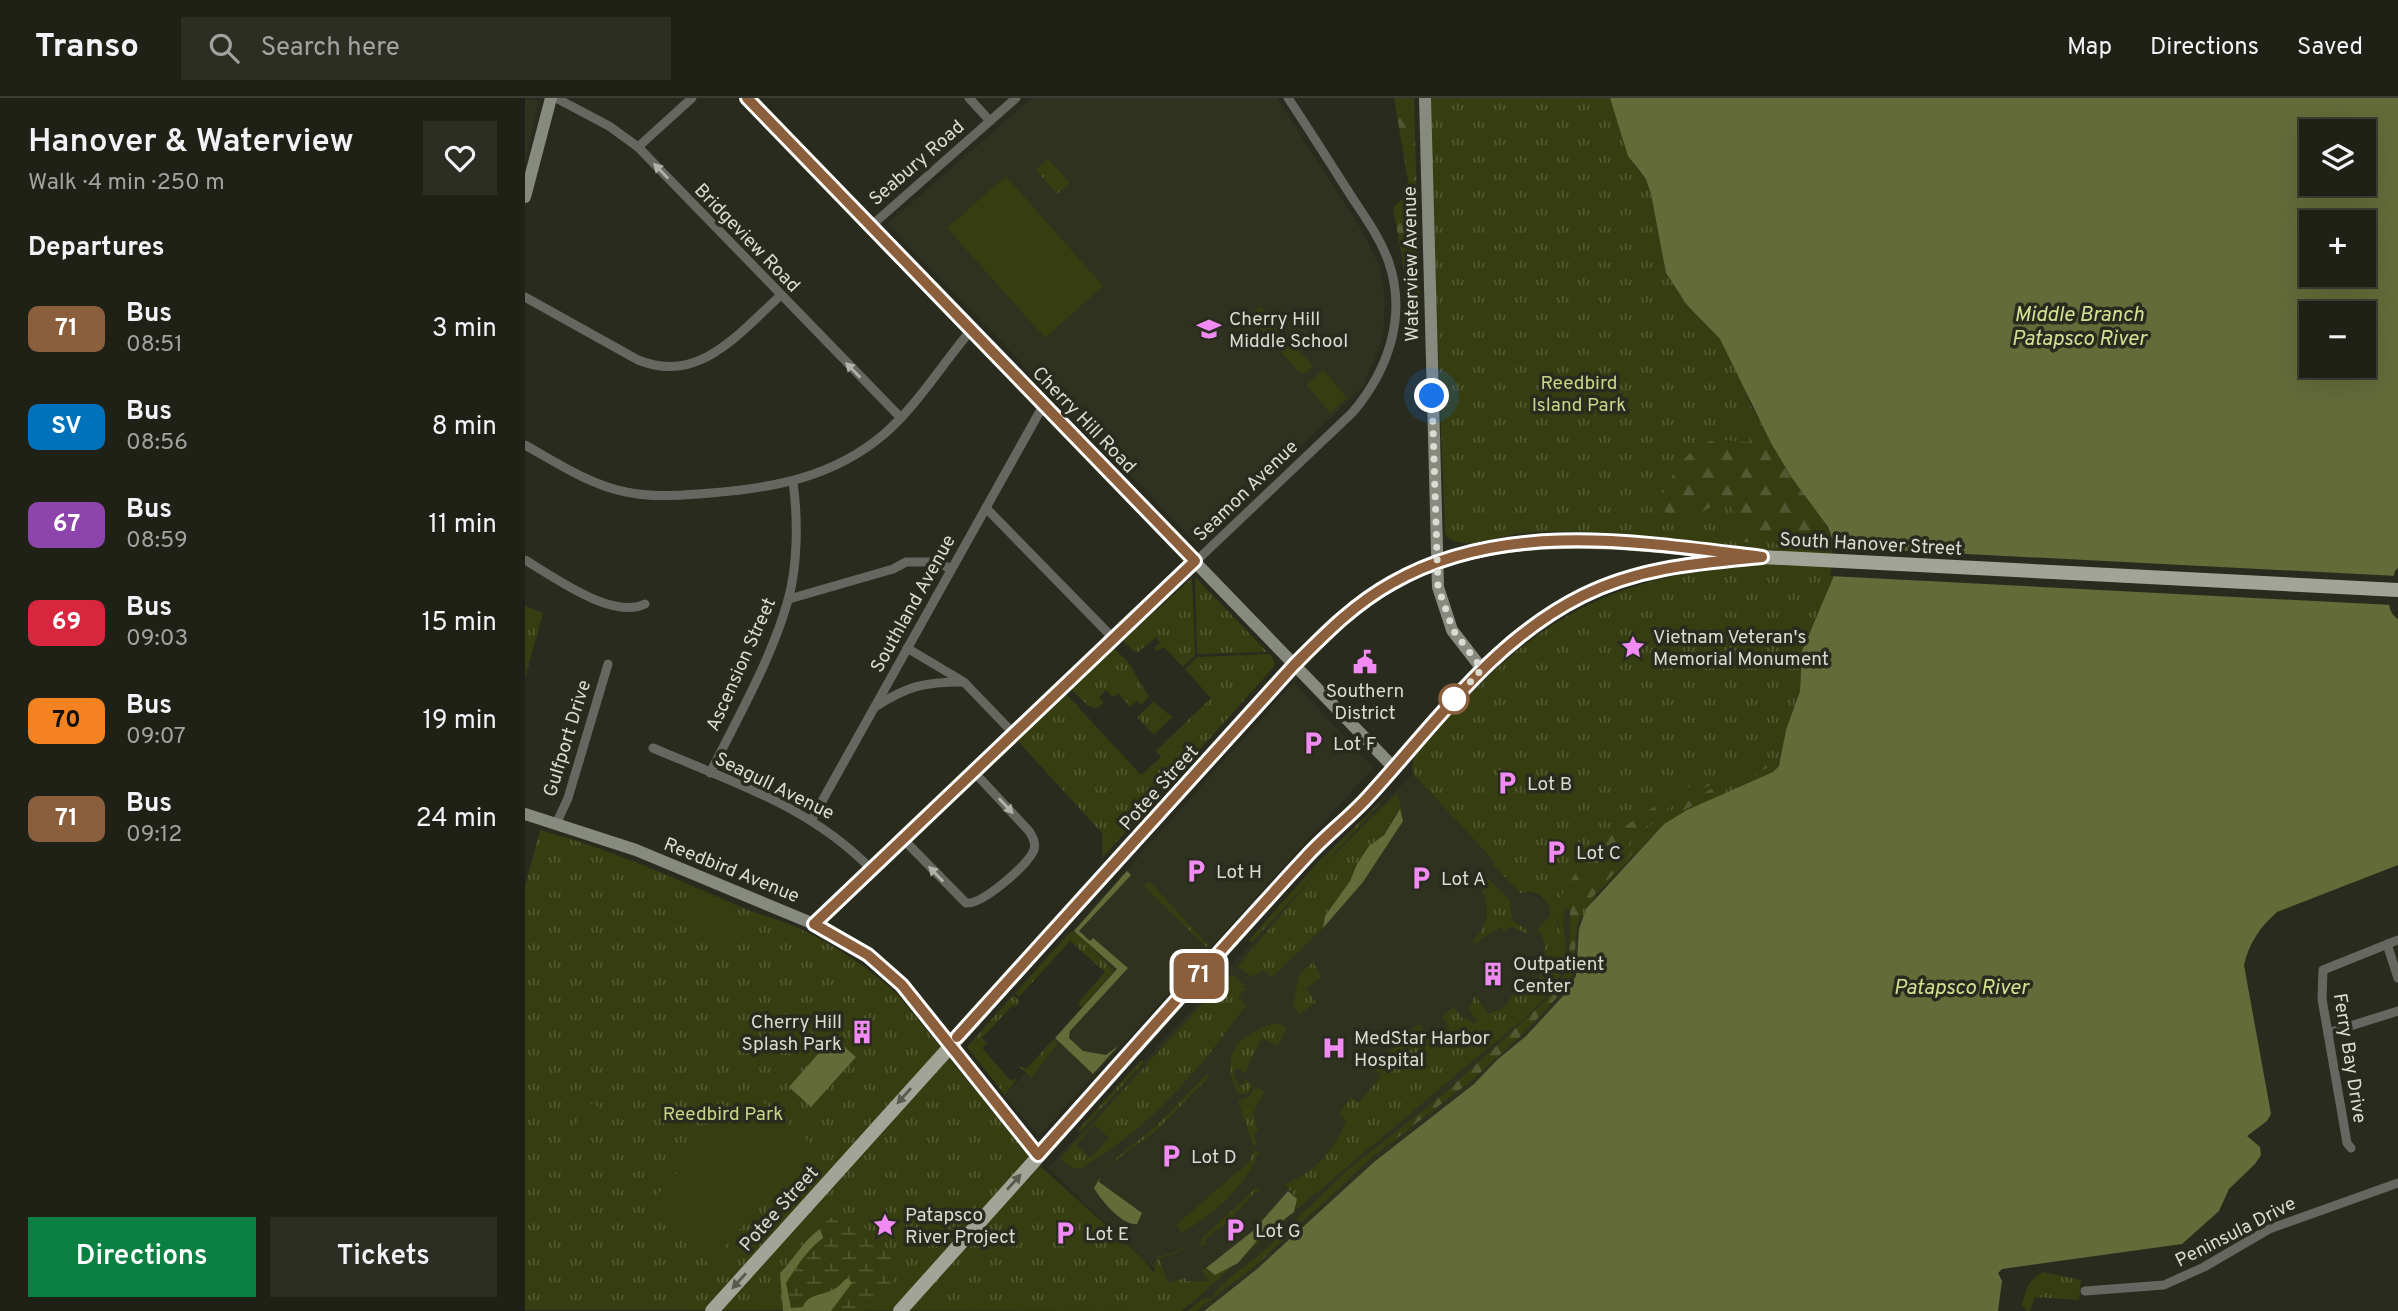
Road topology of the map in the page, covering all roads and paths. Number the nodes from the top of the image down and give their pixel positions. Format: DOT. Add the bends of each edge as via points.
graph roads {
  1 [pos="551,98"];
  2 [pos="556,98"];
  3 [pos="692,98"];
  4 [pos="747,98"];
  5 [pos="969,98"];
  6 [pos="1016,98"];
  7 [pos="1288,98"];
  8 [pos="1425,98"];
  9 [pos="990,121"];
  10 [pos="638,147"];
  11 [pos="525,197"];
  12 [pos="871,226"];
  13 [pos="781,296"];
  14 [pos="525,297"];
  15 [pos="972,329"];
  16 [pos="1044,404"];
  17 [pos="901,418"];
  18 [pos="525,446"];
  19 [pos="793,482"];
  20 [pos="986,508"];
  21 [pos="1762,557"];
  22 [pos="525,560"];
  23 [pos="1195,561"];
  24 [pos="1436,561"];
  25 [pos="951,570"];
  26 [pos="2398,590"];
  27 [pos="789,599"];
  28 [pos="645,604"];
  29 [pos="1114,639"];
  30 [pos="907,648"];
  31 [pos="608,664"];
  32 [pos="1294,665"];
  33 [pos="1482,669"];
  34 [pos="964,682"];
  35 [pos="873,708"];
  36 [pos="1014,734"];
  37 [pos="653,748"];
  38 [pos="1394,768"];
  39 [pos="974,772"];
  40 [pos="710,773"];
  41 [pos="525,814"];
  42 [pos="812,819"];
  43 [pos="557,822"];
  44 [pos="903,839"];
  45 [pos="871,869"];
  46 [pos="814,924"];
  47 [pos="2398,940"];
  48 [pos="2387,944"];
  49 [pos="2398,978"];
  50 [pos="2398,1011"];
  51 [pos="2328,1033"];
  52 [pos="950,1045"];
  53 [pos="2351,1148"];
  54 [pos="1038,1155"];
  55 [pos="2398,1183"];
  56 [pos="2085,1292"];
  57 [pos="712,1311"];
  58 [pos="900,1311"];
  1 -- 11 [label="street"];
  2 -- 10 [label="street, Bridgeview Road"];
  3 -- 10 [label="street"];
  4 -- 12 [label="street, Cherry Hill Road"];
  5 -- 9 [label="street"];
  6 -- 9 [label="street, Seabury Road"];
  7 -- 23 [label="street, Seamon Avenue" via="1386,256 1395,301 1392,341 1377,379 1353,412"];
  8 -- 24 [label="street, Waterview Avenue"];
  9 -- 12 [label="street, Seabury Road"];
  13 -- 10 [label="street, Bridgeview Road, one-way"];
  12 -- 15 [label="street, Cherry Hill Road"];
  13 -- 14 [label="street" via="722,348 680,368 638,360"];
  17 -- 13 [label="street, Bridgeview Road, one-way"];
  15 -- 16 [label="street, Cherry Hill Road"];
  15 -- 17 [label="street"];
  16 -- 20 [label="street, Southland Avenue"];
  16 -- 23 [label="street, Cherry Hill Road"];
  17 -- 19 [label="street" via="857,454"];
  18 -- 19 [label="street" via="581,476 625,492 675,496"];
  19 -- 27 [label="street, Ascension Street" via="795,547"];
  20 -- 25 [label="street, Southland Avenue"];
  20 -- 29 [label="street"];
  21 -- 24 [label="main road, Potee Street" via="1667,546 1554,541 1491,547"];
  21 -- 26 [label="main road, South Hanover Street"];
  21 -- 33 [label="main road, South Hanover Street" via="1688,564 1607,585 1537,622"];
  22 -- 28 [label="street" via="608,604 631,609"];
  23 -- 29 [label="street, Seamon Avenue"];
  23 -- 32 [label="street, Cherry Hill Road"];
  24 -- 32 [label="main road, Potee Street" via="1352,609"];
  24 -- 33 [label="street, Waterview Avenue" via="1438,587 1453,630"];
  25 -- 27 [label="street" via="940,562 906,562"];
  25 -- 30 [label="street, Southland Avenue"];
  27 -- 40 [label="street, Ascension Street"];
  29 -- 36 [label="street, Seamon Avenue"];
  30 -- 34 [label="street"];
  30 -- 35 [label="street, Southland Avenue"];
  31 -- 43 [label="street, Gulfport Drive"];
  32 -- 38 [label="street, Cherry Hill Road"];
  32 -- 52 [label="main road, Potee Street"];
  33 -- 38 [label="main road, South Hanover Street"];
  34 -- 35 [label="street" via="911,687"];
  34 -- 36 [label="street"];
  35 -- 42 [label="street, Southland Avenue"];
  36 -- 39 [label="street, Seamon Avenue"];
  37 -- 40 [label="street, Seagull Avenue"];
  38 -- 54 [label="main road, South Hanover Street" via="1310,853"];
  39 -- 44 [label="street, Seamon Avenue"];
  39 -- 44 [label="street, one-way" via="1034,842 1032,854 985,899 972,904 960,900"];
  40 -- 42 [label="street, Seagull Avenue"];
  41 -- 43 [label="street, Reedbird Avenue"];
  42 -- 45 [label="street, Seagull Avenue"];
  43 -- 46 [label="street, Reedbird Avenue"];
  44 -- 45 [label="street, Seamon Avenue"];
  45 -- 46 [label="street, Seamon Avenue"];
  46 -- 52 [label="street, Reedbird Avenue" via="852,944 886,970"];
  47 -- 48 [label="street, Ferry Bay Drive"];
  48 -- 49 [label="street"];
  48 -- 51 [label="street, Ferry Bay Drive" via="2323,970"];
  50 -- 51 [label="street"];
  51 -- 53 [label="street, Ferry Bay Drive"];
  52 -- 54 [label="street, Reedbird Avenue"];
  52 -- 57 [label="main road, Potee Street, one-way"];
  58 -- 54 [label="main road, South Hanover Street, one-way"];
  55 -- 56 [label="street, Peninsula Drive" via="2269,1229 2164,1285"];
}
